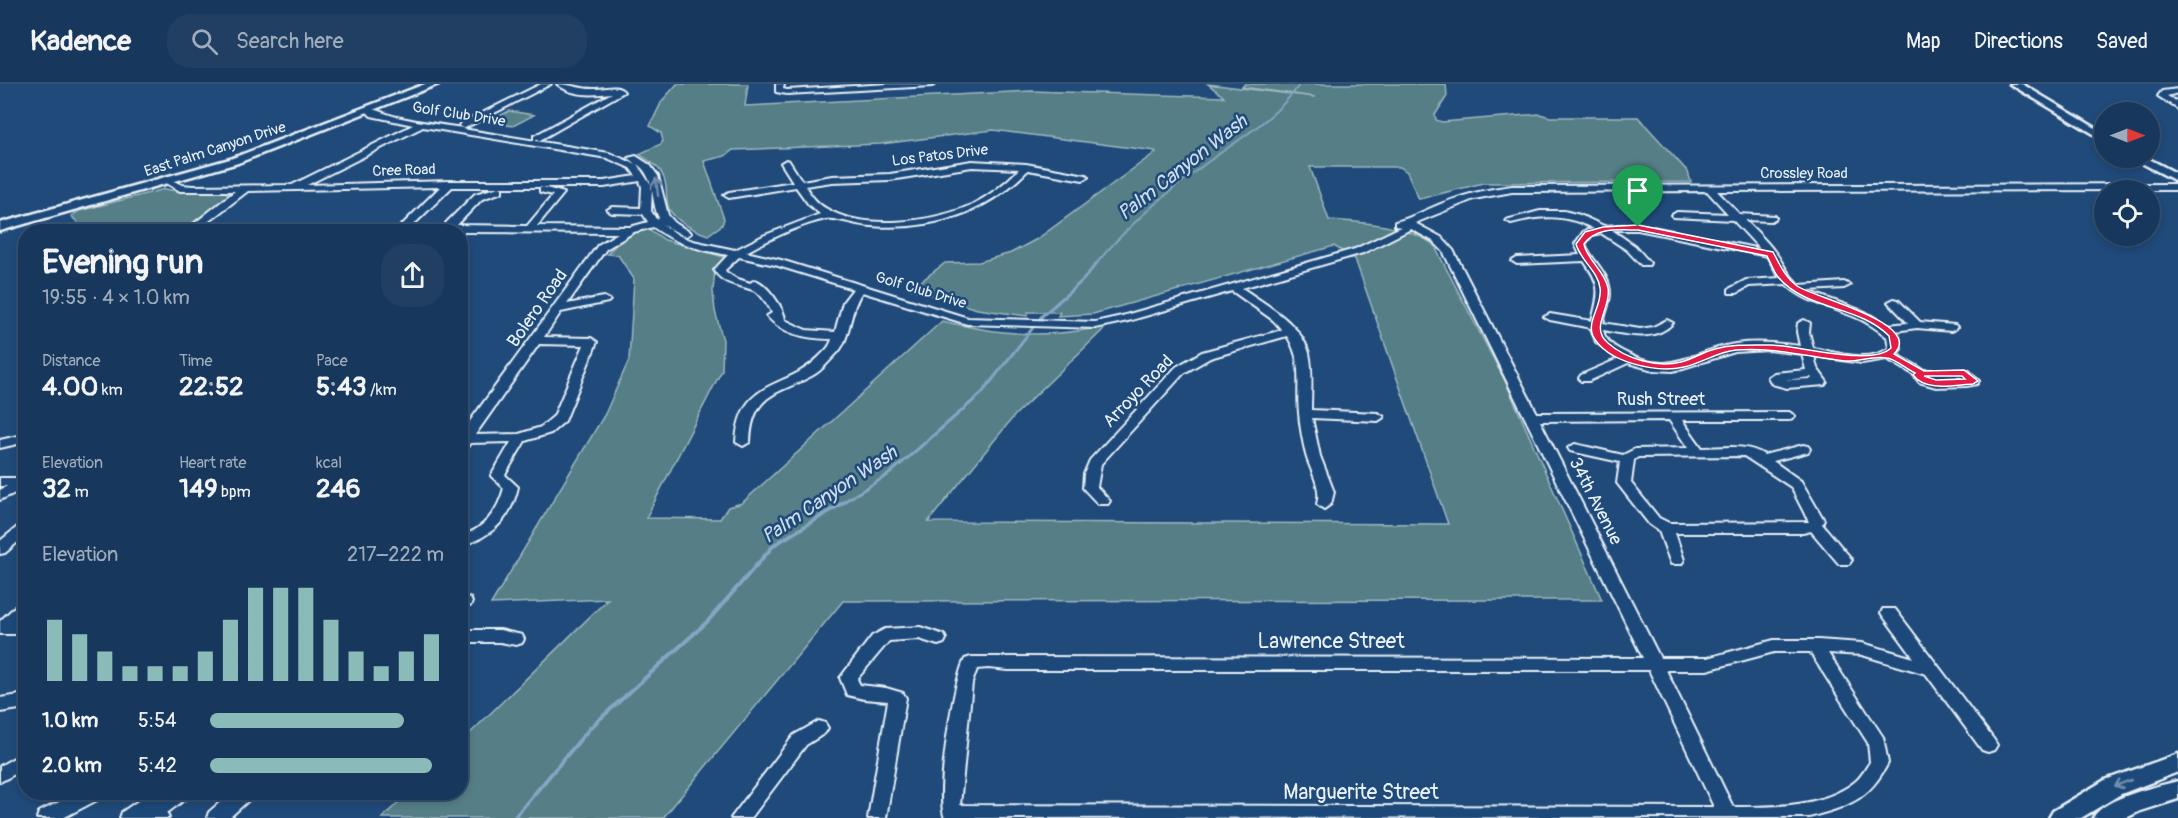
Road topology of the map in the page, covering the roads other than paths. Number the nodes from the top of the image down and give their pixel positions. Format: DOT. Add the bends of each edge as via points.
graph roads {
  1 [pos="434,84"];
  2 [pos="547,84"];
  3 [pos="561,84"];
  4 [pos="932,84"];
  5 [pos="2015,84"];
  6 [pos="2026,84"];
  7 [pos="781,88"];
  8 [pos="2178,91"];
  9 [pos="2178,106"];
  10 [pos="369,110"];
  11 [pos="2094,123"];
  12 [pos="422,124"];
  13 [pos="463,126"];
  14 [pos="2094,130"];
  15 [pos="537,138"];
  16 [pos="2160,162"];
  17 [pos="786,163"];
  18 [pos="1026,168"];
  19 [pos="2158,168"];
  20 [pos="2178,172"];
  21 [pos="1083,177"];
  22 [pos="644,178"];
  23 [pos="2178,179"];
  24 [pos="168,181"];
  25 [pos="449,184"];
  26 [pos="801,184"];
  27 [pos="294,187"];
  28 [pos="2178,187"];
  29 [pos="246,188"];
  30 [pos="1709,188"];
  31 [pos="729,195"];
  32 [pos="612,210"];
  33 [pos="1434,210"];
  34 [pos="646,212"];
  35 [pos="827,213"];
  36 [pos="1677,215"];
  37 [pos="1734,216"];
  38 [pos="1771,218"];
  39 [pos="1511,220"];
  40 [pos="660,222"];
  41 [pos="199,224"];
  42 [pos="408,224"];
  43 [pos="452,224"];
  44 [pos="1407,224"];
  45 [pos="0,227"];
  46 [pos="530,229"];
  47 [pos="1603,229"];
  48 [pos="468,230"];
  49 [pos="630,230"];
  50 [pos="742,251"];
  51 [pos="1770,254"];
  52 [pos="1586,258"];
  53 [pos="1517,261"];
  54 [pos="1645,263"];
  55 [pos="1785,281"];
  56 [pos="1230,285"];
  57 [pos="1844,285"];
  58 [pos="860,287"];
  59 [pos="1796,289"];
  60 [pos="1733,291"];
  61 [pos="604,300"];
  62 [pos="1894,302"];
  63 [pos="556,310"];
  64 [pos="1550,317"];
  65 [pos="978,320"];
  66 [pos="1667,323"];
  67 [pos="1804,323"];
  68 [pos="1595,325"];
  69 [pos="1917,325"];
  70 [pos="1285,327"];
  71 [pos="1951,327"];
  72 [pos="1886,328"];
  73 [pos="838,338"];
  74 [pos="537,340"];
  75 [pos="1807,351"];
  76 [pos="1888,355"];
  77 [pos="1627,359"];
  78 [pos="1814,373"];
  79 [pos="1922,374"];
  80 [pos="1585,378"];
  81 [pos="1305,414"];
  82 [pos="1789,416"];
  83 [pos="1378,417"];
  84 [pos="1532,417"];
  85 [pos="1668,417"];
  86 [pos="468,434"];
  87 [pos="520,438"];
  88 [pos="18,440"];
  89 [pos="468,442"];
  90 [pos="743,442"];
  91 [pos="0,444"];
  92 [pos="1575,448"];
  93 [pos="1803,449"];
  94 [pos="1692,453"];
  95 [pos="1627,460"];
  96 [pos="1762,460"];
  97 [pos="0,482"];
  98 [pos="18,482"];
  99 [pos="18,486"];
  100 [pos="0,496"];
  101 [pos="1102,501"];
  102 [pos="1324,504"];
  103 [pos="1814,525"];
  104 [pos="1666,528"];
  105 [pos="18,534"];
  106 [pos="468,539"];
  107 [pos="0,549"];
  108 [pos="1676,560"];
  109 [pos="1844,561"];
  110 [pos="18,613"];
  111 [pos="1889,613"];
  112 [pos="1,628"];
  113 [pos="18,628"];
  114 [pos="468,636"];
  115 [pos="516,639"];
  116 [pos="938,639"];
  117 [pos="1815,646"];
  118 [pos="1654,663"];
  119 [pos="1932,670"];
  120 [pos="18,702"];
  121 [pos="0,705"];
  122 [pos="819,728"];
  123 [pos="1988,745"];
  124 [pos="18,763"];
  125 [pos="2178,763"];
  126 [pos="0,775"];
  127 [pos="2178,789"];
  128 [pos="81,800"];
  129 [pos="158,800"];
  130 [pos="169,800"];
  131 [pos="236,800"];
  132 [pos="995,815"];
  133 [pos="1727,815"];
  134 [pos="143,817"];
  135 [pos="46,818"];
  136 [pos="216,818"];
  137 [pos="740,818"];
  138 [pos="877,818"];
  139 [pos="2061,818"];
  140 [pos="2105,818"];
  1 -- 10 [label="main road, East Palm Canyon Drive"];
  2 -- 13 [label="street"];
  3 -- 15 [label="street" via="580,91 620,92"];
  4 -- 7 [label="street"];
  5 -- 14 [label="main road"];
  6 -- 11 [label="main road"];
  8 -- 9 [label="street" via="2162,96"];
  10 -- 12 [label="street, Golf Club Drive"];
  10 -- 13 [label="street, Golf Club Drive"];
  10 -- 24 [label="main road, East Palm Canyon Drive" via="234,161"];
  12 -- 22 [label="street, Golf Club Drive" via="601,154 633,166"];
  12 -- 27 [label="street"];
  13 -- 15 [label="street, Golf Club Drive"];
  40 -- 15 [label="street, Golf Club Drive, one-way" via="656,176 636,160 606,149"];
  16 -- 20 [label="main road"];
  17 -- 26 [label="street"];
  18 -- 21 [label="street, Los Patos Drive"];
  18 -- 26 [label="street, Los Patos Drive" via="972,164 909,175 832,178"];
  18 -- 35 [label="street" via="1005,190 990,198 921,223 876,225"];
  19 -- 23 [label="main road"];
  22 -- 25 [label="street, Cree Road" via="603,184"];
  22 -- 34 [label="street"];
  24 -- 29 [label="street, Cree Road" via="180,188"];
  24 -- 45 [label="main road, East Palm Canyon Drive"];
  25 -- 27 [label="street, Cree Road"];
  25 -- 42 [label="street"];
  26 -- 31 [label="street, Los Patos Drive"];
  26 -- 35 [label="street" via="808,198"];
  27 -- 29 [label="street, Cree Road"];
  28 -- 30 [label="street, Crossley Road"];
  29 -- 41 [label="street"];
  30 -- 33 [label="street, Crossley Road" via="1512,189 1466,197"];
  30 -- 37 [label="street"];
  32 -- 34 [label="street"];
  33 -- 44 [label="street, Golf Club Drive"];
  34 -- 40 [label="street, Golf Club Drive"];
  35 -- 50 [label="street"];
  36 -- 37 [label="street"];
  37 -- 38 [label="street"];
  37 -- 51 [label="street"];
  39 -- 47 [label="street" via="1554,212 1580,217"];
  40 -- 49 [label="street, Bolero Road"];
  40 -- 50 [label="street, Golf Club Drive"];
  43 -- 46 [label="street" via="486,191 559,193"];
  44 -- 56 [label="street, Golf Club Drive"];
  44 -- 84 [label="street, 34th Avenue" via="1437,239 1448,250"];
  46 -- 48 [label="street"];
  46 -- 49 [label="street"];
  47 -- 51 [label="street" via="1638,227"];
  47 -- 52 [label="street" via="1582,239"];
  47 -- 54 [label="street" via="1638,252"];
  49 -- 63 [label="street, Bolero Road" via="602,247"];
  50 -- 58 [label="street, Golf Club Drive"];
  50 -- 65 [label="street, Golf Club Drive" via="778,255 871,282 974,315"];
  50 -- 73 [label="street" via="722,265 719,273 731,281 760,289 771,304 774,318 783,326"];
  51 -- 55 [label="street"];
  52 -- 53 [label="street"];
  52 -- 68 [label="street" via="1604,288"];
  55 -- 59 [label="street"];
  55 -- 60 [label="street" via="1746,283"];
  56 -- 65 [label="street, Golf Club Drive" via="1077,323 1015,325"];
  56 -- 70 [label="street" via="1270,321"];
  57 -- 59 [label="street"];
  58 -- 65 [label="street, Golf Club Drive" via="967,321"];
  58 -- 73 [label="street" via="849,302"];
  59 -- 72 [label="street" via="1862,314"];
  61 -- 63 [label="street"];
  62 -- 69 [label="street"];
  63 -- 74 [label="street, Bolero Road"];
  64 -- 68 [label="street"];
  66 -- 68 [label="street" via="1657,330 1640,333"];
  67 -- 75 [label="street"];
  68 -- 77 [label="street" via="1596,335 1604,345"];
  69 -- 71 [label="street"];
  69 -- 72 [label="street"];
  70 -- 81 [label="street" via="1302,350"];
  70 -- 101 [label="street, Arroyo Road" via="1206,355 1180,369 1095,463 1090,488"];
  72 -- 76 [label="street" via="1896,343"];
  73 -- 90 [label="street" via="836,348 812,371 767,392 752,405 744,421"];
  74 -- 86 [label="street, Bolero Road"];
  74 -- 87 [label="street" via="591,342 560,418 546,430"];
  75 -- 76 [label="street" via="1848,359"];
  75 -- 77 [label="street" via="1736,348 1671,366"];
  75 -- 78 [label="street"];
  76 -- 79 [label="street"];
  77 -- 80 [label="street"];
  81 -- 83 [label="street"];
  81 -- 102 [label="street" via="1313,456 1327,492"];
  82 -- 85 [label="street, Rush Street"];
  84 -- 85 [label="street, Rush Street"];
  84 -- 118 [label="street, 34th Avenue"];
  85 -- 94 [label="street"];
  87 -- 89 [label="street"];
  87 -- 106 [label="street" via="498,476 511,487 507,504 490,528"];
  88 -- 91 [label="street"];
  92 -- 95 [label="street"];
  93 -- 96 [label="street"];
  94 -- 95 [label="street" via="1635,453"];
  94 -- 96 [label="street" via="1744,453"];
  95 -- 104 [label="street" via="1626,489 1654,521"];
  96 -- 103 [label="street" via="1796,484 1816,520"];
  97 -- 98 [label="street"];
  99 -- 100 [label="street"];
  103 -- 104 [label="street"];
  103 -- 109 [label="street"];
  104 -- 108 [label="street"];
  105 -- 107 [label="street"];
  110 -- 112 [label="street"];
  111 -- 119 [label="street"];
  112 -- 113 [label="street"];
  114 -- 115 [label="street"];
  116 -- 138 [label="street" via="920,633 885,635 848,678 853,690 887,693 897,698"];
  117 -- 118 [label="street, Lawrence Street" via="1774,646 1707,664"];
  117 -- 119 [label="street, Lawrence Street" via="1862,650"];
  117 -- 133 [label="street, Marguerite Street" via="1877,742 1879,763 1863,785 1823,808 1789,814"];
  118 -- 132 [label="street, Lawrence Street" via="971,663 964,683 950,799 952,813"];
  118 -- 133 [label="street, 34th Avenue"];
  119 -- 123 [label="street"];
  120 -- 121 [label="street"];
  122 -- 137 [label="street" via="800,740"];
  124 -- 126 [label="street"];
  125 -- 139 [label="main road, one-way" via="2113,787"];
  127 -- 140 [label="main road" via="2134,803"];
  128 -- 135 [label="street"];
  129 -- 134 [label="street"];
  130 -- 134 [label="street"];
  131 -- 136 [label="street"];
  132 -- 133 [label="street, Marguerite Street"];
}
